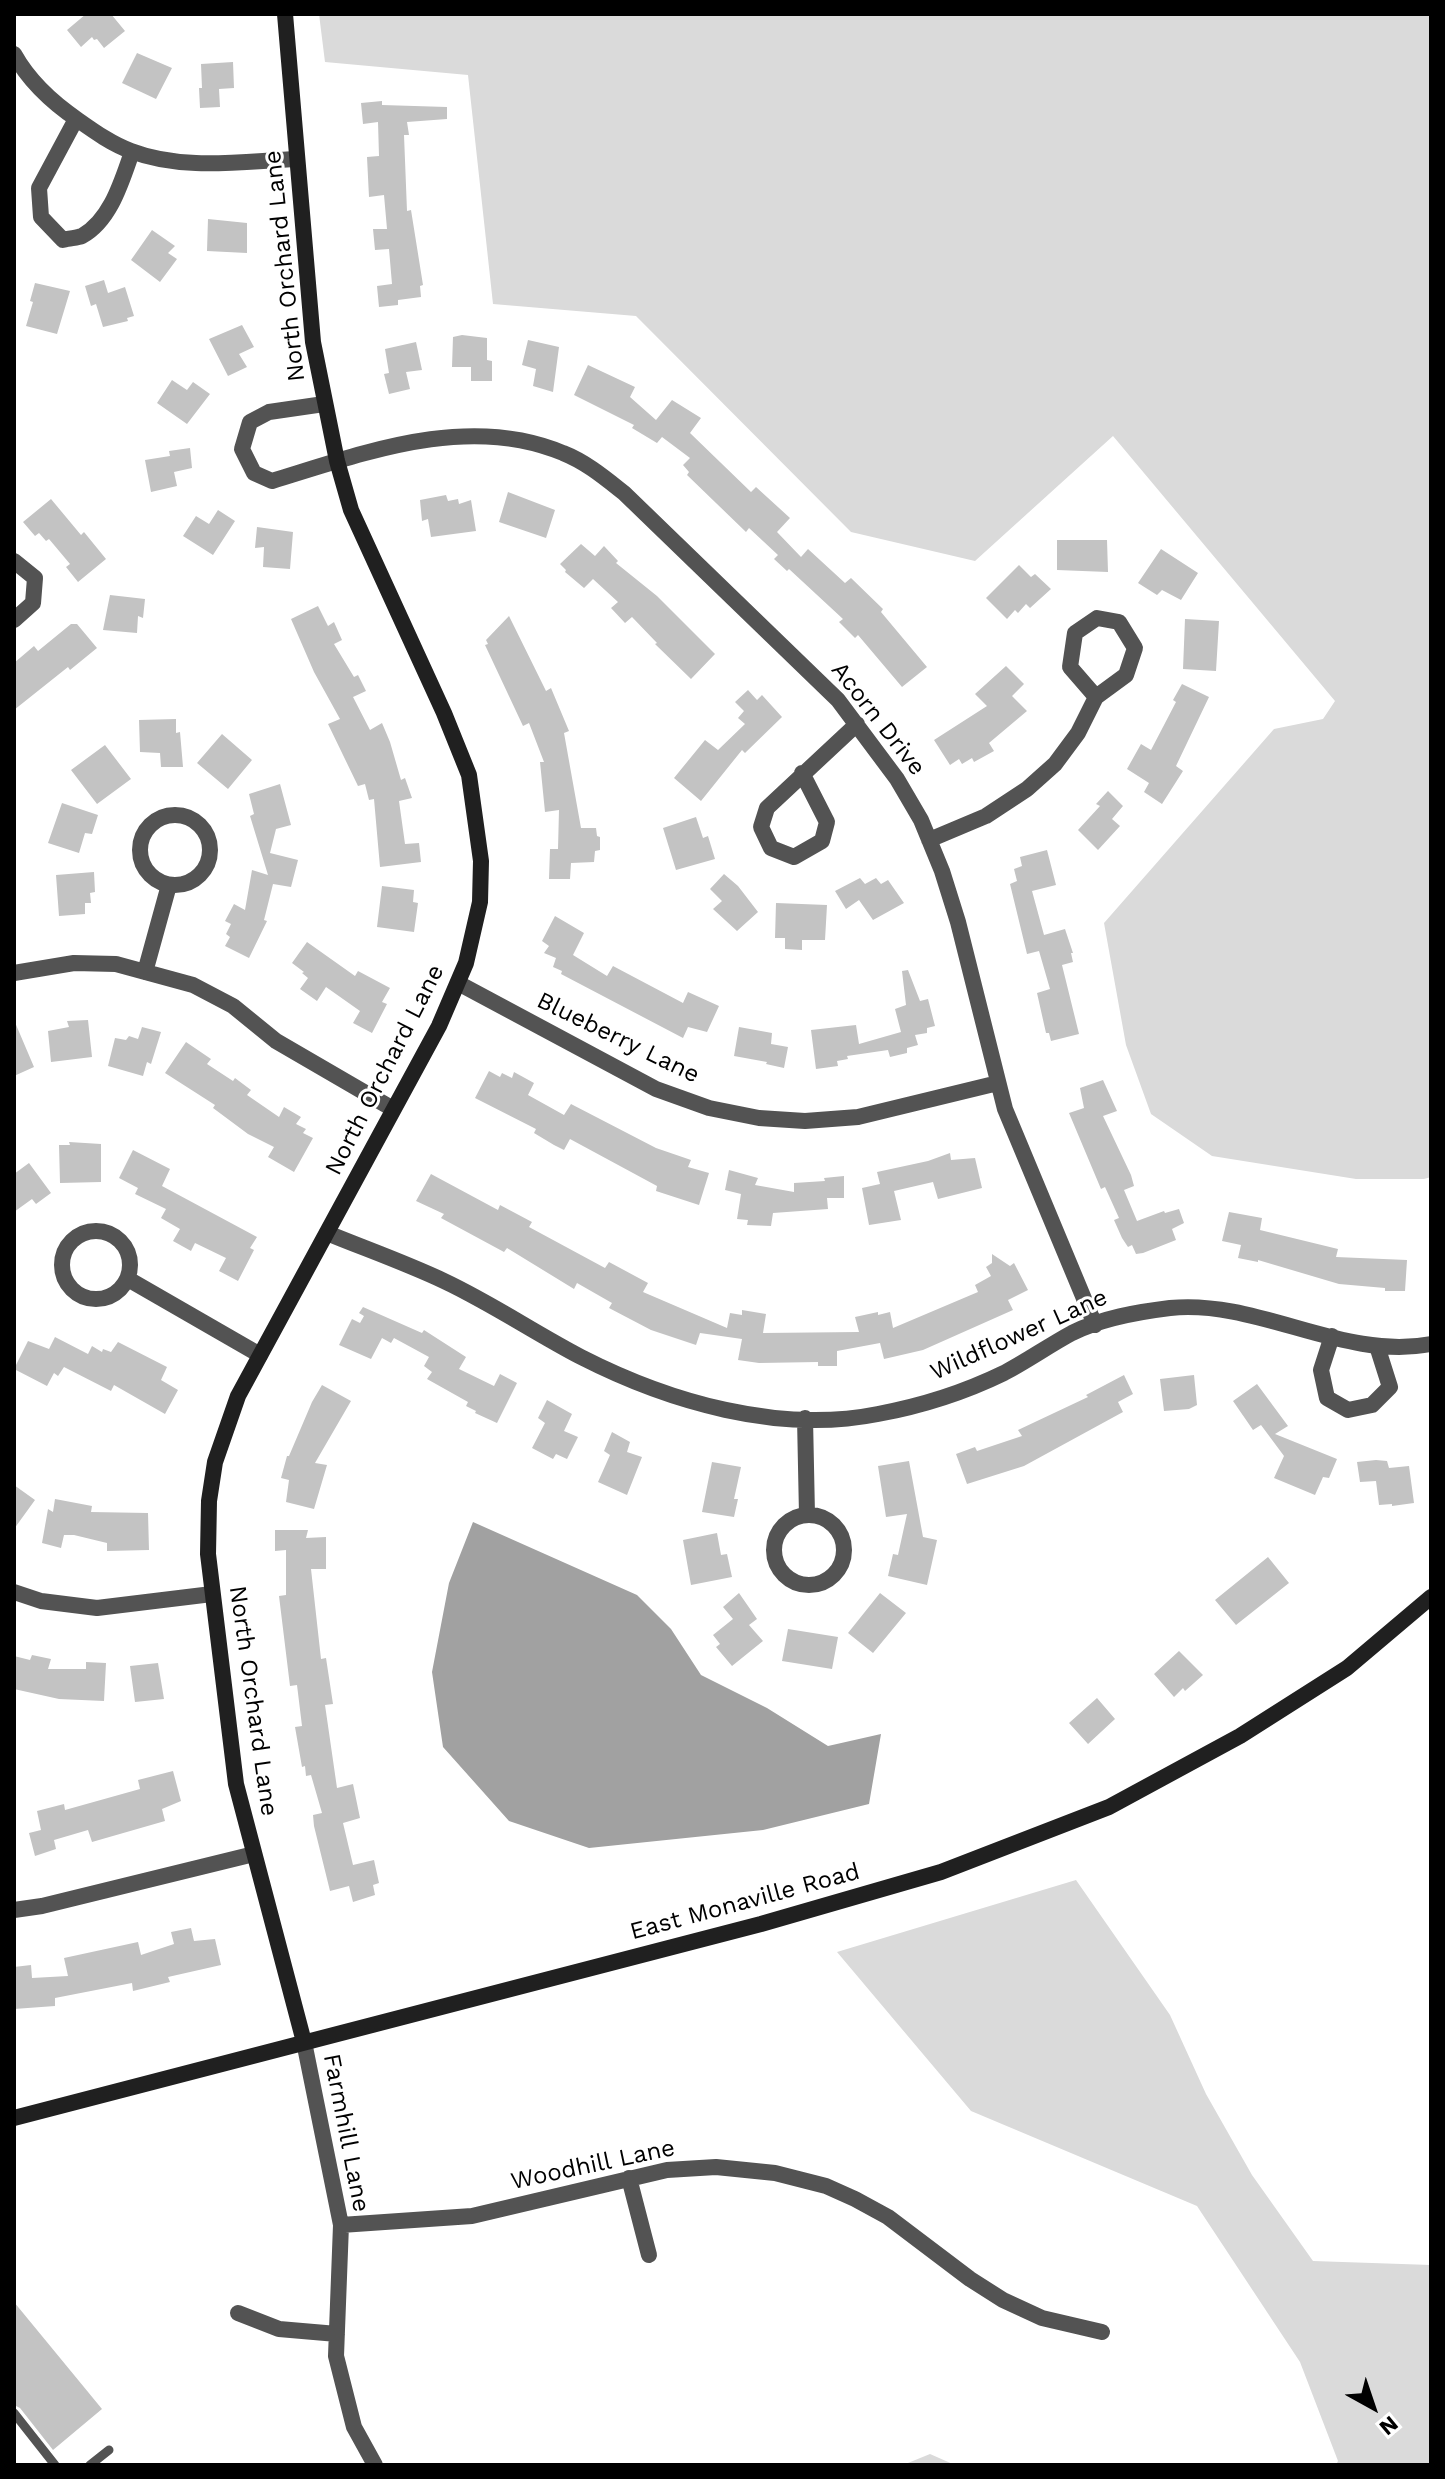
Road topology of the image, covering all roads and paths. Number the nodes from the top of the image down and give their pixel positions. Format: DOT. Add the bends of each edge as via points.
graph roads {
  1 [pos="285,14"];
  2 [pos="14,54"];
  3 [pos="76,119"];
  4 [pos="132,152"];
  5 [pos="297,159"];
  6 [pos="324,404"];
  7 [pos="337,461"];
  8 [pos="14,561"];
  9 [pos="14,620"];
  10 [pos="1096,697"];
  11 [pos="857,724"];
  12 [pos="802,773"];
  13 [pos="929,840"];
  14 [pos="169,885"];
  15 [pos="145,972"];
  16 [pos="14,973"];
  17 [pos="458,983"];
  18 [pos="998,1083"];
  19 [pos="393,1109"];
  20 [pos="327,1233"];
  21 [pos="128,1279"];
  22 [pos="1095,1325"];
  23 [pos="1332,1336"];
  24 [pos="1431,1344"];
  25 [pos="1377,1346"];
  26 [pos="260,1355"];
  27 [pos="805,1418"];
  28 [pos="807,1515"];
  29 [pos="14,1592"];
  30 [pos="212,1594"];
  31 [pos="1431,1597"];
  32 [pos="254,1854"];
  33 [pos="14,1910"];
  34 [pos="304,2042"];
  35 [pos="14,2118"];
  36 [pos="629,2178"];
  37 [pos="341,2225"];
  38 [pos="649,2255"];
  39 [pos="238,2313"];
  40 [pos="1102,2332"];
  41 [pos="337,2334"];
  42 [pos="14,2413"];
  43 [pos="109,2450"];
  44 [pos="55,2465"];
  45 [pos="90,2465"];
  46 [pos="375,2465"];
  1 -- 5 [label="street, North Orchard Lane"];
  2 -- 3 [label="street" via="52,102"];
  3 -- 4 [label="street"];
  3 -- 4 [label="street" via="39,188 41,217 63,240 82,236 105,214"];
  4 -- 5 [label="street" via="194,163"];
  5 -- 6 [label="street, North Orchard Lane" via="313,342"];
  6 -- 7 [label="street, North Orchard Lane"];
  6 -- 7 [label="street, Acorn Drive" via="269,412 250,422 242,449 254,473 272,481"];
  7 -- 11 [label="street, Acorn Drive" via="458,435 531,442 565,453 624,493 798,659"];
  7 -- 17 [label="street, North Orchard Lane" via="351,510 469,775 481,861 480,902"];
  8 -- 9 [label="street" via="35,578 33,603"];
  10 -- 10 [label="street" via="1126,675 1135,648 1119,622 1097,618 1075,633 1070,667"];
  10 -- 13 [label="street" via="1071,743 1027,789 986,816"];
  11 -- 12 [label="street"];
  11 -- 13 [label="street, Acorn Drive" via="897,779"];
  12 -- 12 [label="street" via="767,808 761,827 771,848 794,857 822,841 827,822"];
  13 -- 18 [label="street, Acorn Drive" via="958,922"];
  14 -- 14 [label="street" via="191,881 208,865 211,854 198,823 177,814 147,829 140,852 149,873"];
  14 -- 15 [label="street"];
  15 -- 16 [label="street" via="116,964 74,963"];
  15 -- 19 [label="street" via="193,985 233,1006 276,1041"];
  17 -- 18 [label="street, Blueberry Lane" via="656,1089 759,1118 858,1117"];
  17 -- 19 [label="street, North Orchard Lane"];
  18 -- 22 [label="street, Acorn Drive"];
  19 -- 20 [label="street, North Orchard Lane"];
  20 -- 26 [label="street, North Orchard Lane"];
  20 -- 27 [label="street, Wildflower Lane" via="445,1281 643,1386 699,1405"];
  21 -- 21 [label="street" via="102,1299 80,1295 62,1269 67,1247 84,1232 117,1237 130,1256"];
  21 -- 26 [label="street"];
  22 -- 23 [label="street, Wildflower Lane" via="1129,1313 1217,1309"];
  22 -- 27 [label="street, Wildflower Lane" via="951,1394 877,1414"];
  23 -- 25 [label="street, Wildflower Lane"];
  23 -- 25 [label="street" via="1321,1370 1327,1398 1348,1410 1372,1405 1390,1387"];
  24 -- 25 [label="street, Wildflower Lane"];
  26 -- 30 [label="street, North Orchard Lane" via="238,1396 215,1462 209,1501"];
  27 -- 28 [label="street"];
  28 -- 28 [label="street" via="786,1524 775,1556 786,1576 807,1585 829,1579 843,1562 845,1550 829,1521"];
  29 -- 30 [label="street" via="97,1608"];
  30 -- 32 [label="street, North Orchard Lane" via="236,1784"];
  31 -- 34 [label="street, East Monaville Road" via="1347,1668 1240,1736 1109,1807 926,1876"];
  32 -- 33 [label="street"];
  32 -- 34 [label="street, North Orchard Lane"];
  34 -- 35 [label="street, East Monaville Road"];
  34 -- 37 [label="street, Farmhill Lane"];
  36 -- 37 [label="street, Woodhill Lane" via="472,2216"];
  36 -- 38 [label="street"];
  36 -- 40 [label="street, Woodhill Lane" via="716,2167 775,2173 826,2186 888,2217 1003,2300 1042,2318"];
  37 -- 41 [label="street, Farmhill Lane"];
  39 -- 41 [label="street" via="279,2329"];
  41 -- 46 [label="street, Farmhill Lane" via="336,2356 354,2427"];
  42 -- 44 [label="lane"];
  43 -- 45 [label="lane"];
}
